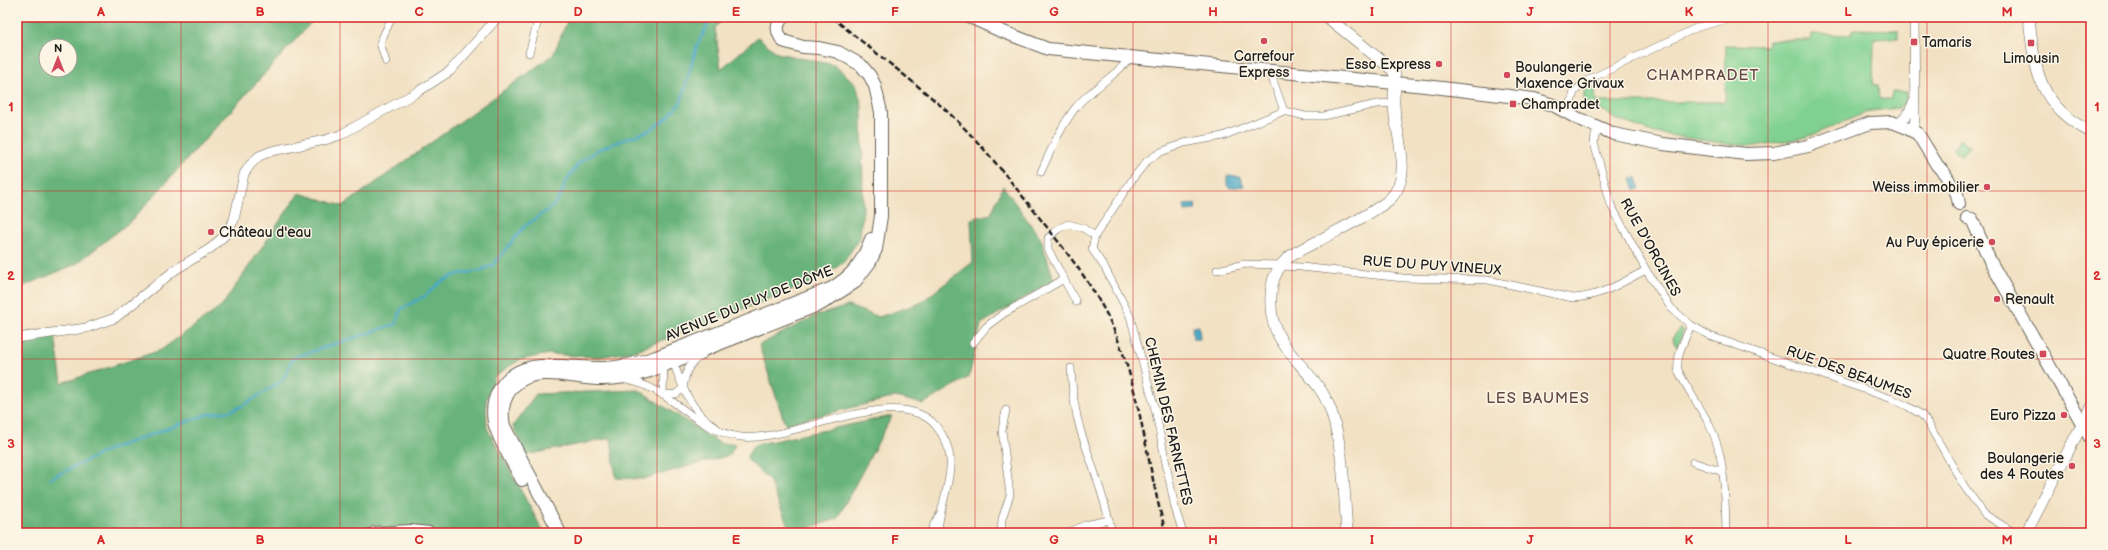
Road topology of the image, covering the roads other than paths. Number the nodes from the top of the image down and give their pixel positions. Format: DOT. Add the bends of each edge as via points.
graph roads {
  1 [pos="392,17"];
  2 [pos="498,17"];
  3 [pos="539,17"];
  4 [pos="778,17"];
  5 [pos="783,17"];
  6 [pos="970,17"];
  7 [pos="1737,17"];
  8 [pos="1914,17"];
  9 [pos="2029,17"];
  10 [pos="1333,19"];
  11 [pos="529,53"];
  12 [pos="1130,58"];
  13 [pos="386,62"];
  14 [pos="1270,72"];
  15 [pos="1395,84"];
  16 [pos="1914,102"];
  17 [pos="1394,103"];
  18 [pos="1568,110"];
  19 [pos="1284,111"];
  20 [pos="1898,124"];
  21 [pos="1602,129"];
  22 [pos="1913,131"];
  23 [pos="2091,132"];
  24 [pos="1635,138"];
  25 [pos="1041,172"];
  26 [pos="1095,236"];
  27 [pos="1281,265"];
  28 [pos="1217,270"];
  29 [pos="1646,270"];
  30 [pos="1064,279"];
  31 [pos="1076,302"];
  32 [pos="821,304"];
  33 [pos="768,314"];
  34 [pos="1691,325"];
  35 [pos="17,338"];
  36 [pos="973,343"];
  37 [pos="643,362"];
  38 [pos="669,364"];
  39 [pos="1071,368"];
  40 [pos="615,379"];
  41 [pos="683,388"];
  42 [pos="663,395"];
  43 [pos="2091,407"];
  44 [pos="1006,410"];
  45 [pos="2082,424"];
  46 [pos="722,432"];
  47 [pos="2091,439"];
  48 [pos="1693,462"];
  49 [pos="1723,472"];
  50 [pos="532,488"];
  51 [pos="940,514"];
  52 [pos="1109,520"];
  53 [pos="374,533"];
  54 [pos="429,533"];
  55 [pos="551,533"];
  56 [pos="560,533"];
  57 [pos="931,533"];
  58 [pos="937,533"];
  59 [pos="1001,533"];
  60 [pos="1068,533"];
  61 [pos="1112,533"];
  62 [pos="1183,533"];
  63 [pos="1347,533"];
  64 [pos="1726,533"];
  65 [pos="2015,533"];
  66 [pos="2026,533"];
  1 -- 13 [label="street" via="380,43"];
  2 -- 35 [label="street" via="450,71 419,91 340,135 259,156 244,174 234,220 226,235 211,248 175,270 115,318 86,328"];
  3 -- 11 [label="street"];
  4 -- 33 [label="main road, AVENUE DU PUY DE DÔME" via="774,30 781,43 788,47 836,57 855,69 869,87 874,116 875,216 867,250 860,264 848,278 832,288"];
  5 -- 32 [label="main road, AVENUE DU PUY DE DÔME" via="778,23 778,29 783,41 838,52 861,65 870,76 880,106 880,216 876,249 870,262 854,283"];
  6 -- 12 [label="main road" via="1048,49"];
  7 -- 18 [label="street" via="1698,27 1586,81 1574,92"];
  8 -- 16 [label="street"];
  9 -- 23 [label="main road" via="2033,59 2045,90 2053,104 2067,119"];
  10 -- 15 [label="main road" via="1394,71"];
  12 -- 14 [label="main road"];
  12 -- 25 [label="street" via="1121,70 1076,107"];
  14 -- 15 [label="main road"];
  14 -- 19 [label="street"];
  15 -- 17 [label="main road"];
  15 -- 18 [label="main road" via="1534,99"];
  16 -- 20 [label="street"];
  16 -- 22 [label="street"];
  17 -- 19 [label="street" via="1377,104 1324,116 1305,116"];
  17 -- 27 [label="main road" via="1403,164 1398,191 1384,205 1297,252"];
  18 -- 21 [label="main road"];
  18 -- 24 [label="main road" via="1609,124"];
  19 -- 26 [label="street" via="1223,136 1184,143 1147,161"];
  20 -- 22 [label="main road"];
  20 -- 24 [label="main road" via="1870,123 1808,146 1759,154 1708,151"];
  21 -- 24 [label="main road"];
  21 -- 29 [label="street, RUE D'ORCINES" via="1595,135 1594,143 1611,205"];
  22 -- 45 [label="main road" via="1924,142 1937,165 1939,176 1967,218 1966,226 1987,254"];
  26 -- 30 [label="street" via="1083,228 1068,224 1050,236 1048,249"];
  26 -- 62 [label="street, CHEMIN DES FARNETTES" via="1092,249 1130,316 1155,409"];
  27 -- 28 [label="street, RUE DU PUY VINEUX" via="1244,264"];
  27 -- 29 [label="street, RUE DU PUY VINEUX" via="1402,278 1488,280 1574,298 1587,298 1600,293"];
  27 -- 63 [label="main road" via="1274,277 1271,291 1272,317 1284,347 1320,390 1331,411 1342,458"];
  29 -- 34 [label="street, RUE D'ORCINES" via="1671,308"];
  30 -- 31 [label="street"];
  30 -- 36 [label="street" via="1003,314 987,326"];
  32 -- 38 [label="main road, AVENUE DU PUY DE DÔME"];
  32 -- 41 [label="street" via="778,326 696,359 686,372"];
  33 -- 37 [label="main road, AVENUE DU PUY DE DÔME"];
  33 -- 38 [label="street" via="734,334"];
  34 -- 49 [label="street" via="1680,352 1678,370 1710,425"];
  34 -- 65 [label="street, RUE DES BEAUMES" via="1731,344 1907,406 1922,415 1964,486 1984,514"];
  37 -- 38 [label="street"];
  37 -- 50 [label="main road, AVENUE DU PUY DE DÔME" via="605,368 537,366 521,370 506,381 494,401 494,423 498,435"];
  38 -- 40 [label="main road, AVENUE DU PUY DE DÔME"];
  38 -- 41 [label="street"];
  38 -- 42 [label="street"];
  39 -- 52 [label="street" via="1078,419 1104,496"];
  40 -- 42 [label="street" via="644,383"];
  40 -- 50 [label="main road, AVENUE DU PUY DE DÔME" via="542,374 520,382 507,393 502,408 504,426"];
  41 -- 42 [label="street" via="676,394"];
  41 -- 46 [label="street" via="698,412"];
  42 -- 46 [label="street" via="710,429"];
  43 -- 45 [label="main road"];
  44 -- 59 [label="street" via="1002,430 1010,495 1002,519"];
  45 -- 47 [label="main road"];
  45 -- 66 [label="main road"];
  46 -- 51 [label="street" via="752,438 873,411 900,409 917,412 938,428 950,457 950,480"];
  48 -- 49 [label="street"];
  49 -- 64 [label="street"];
  50 -- 55 [label="main road, AVENUE DU PUY DE DÔME"];
  50 -- 56 [label="main road, AVENUE DU PUY DE DÔME"];
  51 -- 57 [label="street"];
  51 -- 58 [label="street"];
  52 -- 60 [label="street" via="1085,525"];
  52 -- 61 [label="street"];
  53 -- 54 [label="main road"];
}
